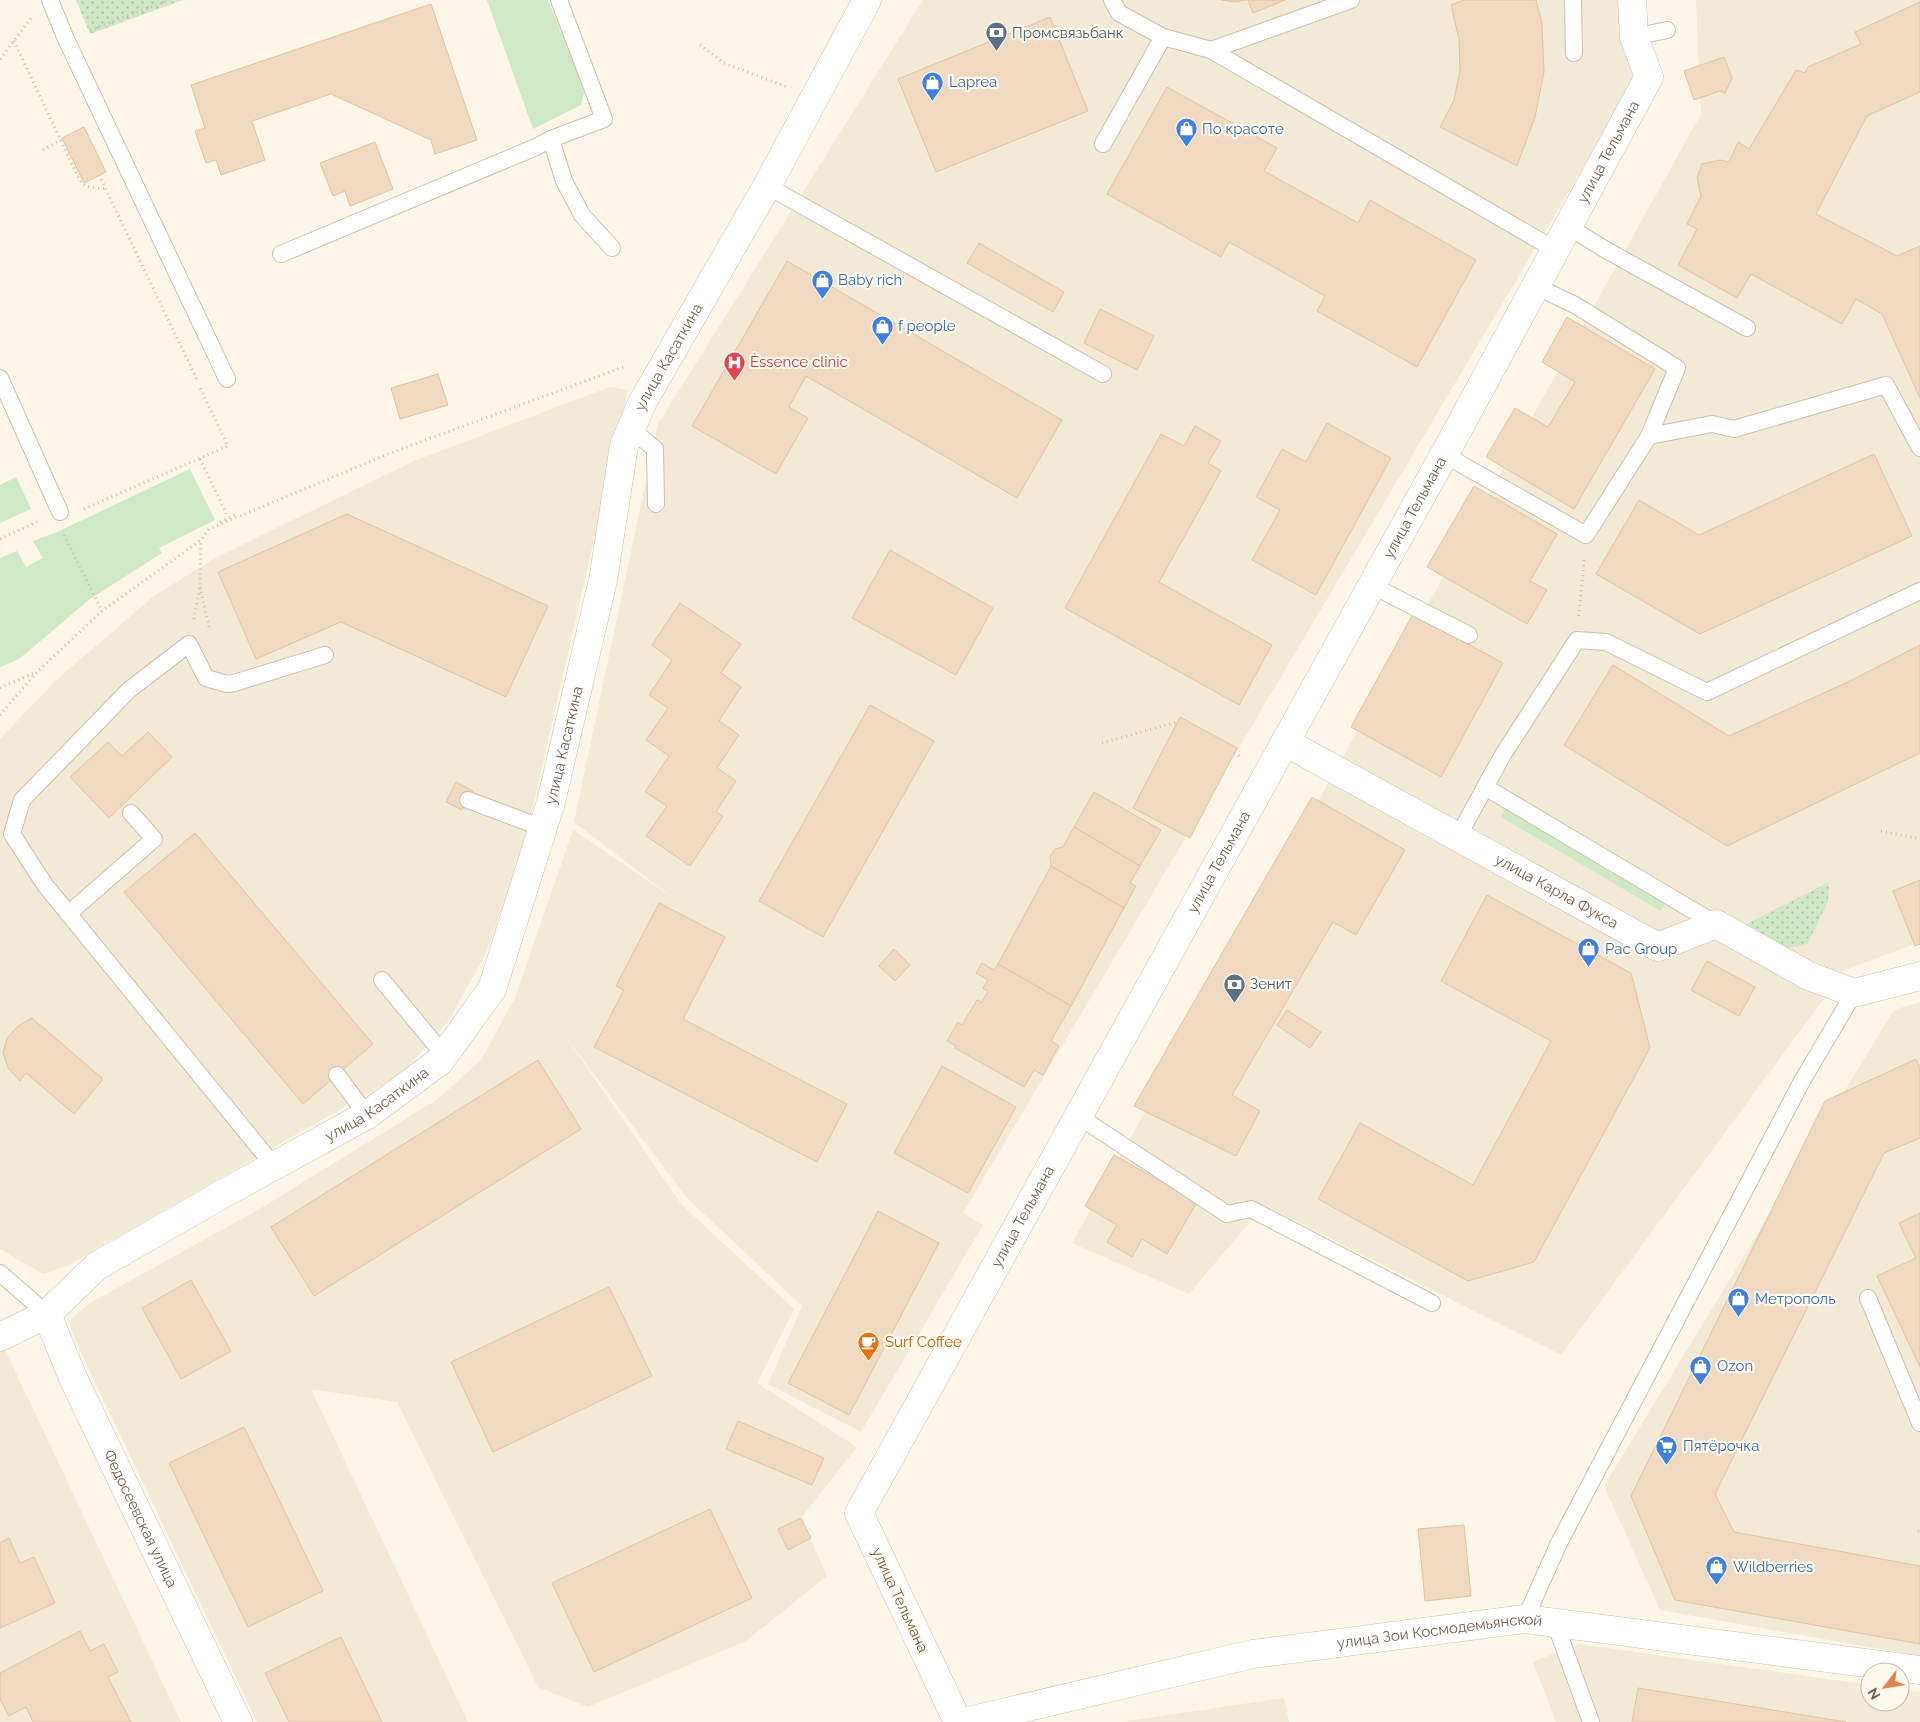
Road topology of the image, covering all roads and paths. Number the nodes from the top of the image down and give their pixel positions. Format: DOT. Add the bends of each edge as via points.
graph roads {
  1 [pos="50,0"];
  2 [pos="170,0"];
  3 [pos="559,0"];
  4 [pos="867,0"];
  5 [pos="1112,0"];
  6 [pos="1351,0"];
  7 [pos="1573,0"];
  8 [pos="1632,0"];
  9 [pos="34,13"];
  10 [pos="1667,30"];
  11 [pos="1163,37"];
  12 [pos="1634,37"];
  13 [pos="66,39"];
  14 [pos="14,40"];
  15 [pos="700,45"];
  16 [pos="1211,50"];
  17 [pos="1574,53"];
  18 [pos="0,59"];
  19 [pos="790,88"];
  20 [pos="551,139"];
  21 [pos="61,140"];
  22 [pos="1103,144"];
  23 [pos="43,150"];
  24 [pos="99,175"];
  25 [pos="767,186"];
  26 [pos="106,189"];
  27 [pos="1561,238"];
  28 [pos="612,248"];
  29 [pos="281,254"];
  30 [pos="1535,286"];
  31 [pos="1747,328"];
  32 [pos="628,366"];
  33 [pos="1103,374"];
  34 [pos="0,378"];
  35 [pos="227,379"];
  36 [pos="631,428"];
  37 [pos="1649,436"];
  38 [pos="1920,448"];
  39 [pos="1443,454"];
  40 [pos="200,459"];
  41 [pos="656,504"];
  42 [pos="60,512"];
  43 [pos="247,512"];
  44 [pos="228,518"];
  45 [pos="62,530"];
  46 [pos="209,530"];
  47 [pos="1586,535"];
  48 [pos="0,539"];
  49 [pos="201,540"];
  50 [pos="1371,585"];
  51 [pos="1920,591"];
  52 [pos="102,611"];
  53 [pos="1470,635"];
  54 [pos="1577,640"];
  55 [pos="189,644"];
  56 [pos="325,655"];
  57 [pos="37,672"];
  58 [pos="0,688"];
  59 [pos="0,715"];
  60 [pos="1177,722"];
  61 [pos="1285,742"];
  62 [pos="1102,743"];
  63 [pos="1485,787"];
  64 [pos="468,800"];
  65 [pos="131,813"];
  66 [pos="542,828"];
  67 [pos="1881,831"];
  68 [pos="1458,837"];
  69 [pos="1920,838"];
  70 [pos="68,914"];
  71 [pos="1716,924"];
  72 [pos="1920,976"];
  73 [pos="382,980"];
  74 [pos="1854,993"];
  75 [pos="444,1055"];
  76 [pos="337,1075"];
  77 [pos="367,1115"];
  78 [pos="1078,1116"];
  79 [pos="274,1166"];
  80 [pos="0,1273"];
  81 [pos="1868,1298"];
  82 [pos="1432,1303"];
  83 [pos="47,1314"];
  84 [pos="0,1337"];
  85 [pos="1920,1423"];
  86 [pos="1525,1619"];
  87 [pos="1556,1623"];
  88 [pos="1920,1670"];
  89 [pos="238,1722"];
  90 [pos="958,1722"];
  91 [pos="964,1722"];
  92 [pos="1591,1722"];
  1 -- 13 [label="lane"];
  2 -- 13 [label="path"];
  3 -- 20 [label="lane" via="604,119"];
  4 -- 25 [label="street, улица Касаткина"];
  5 -- 11 [label="lane" via="1119,12"];
  6 -- 16 [label="lane"];
  7 -- 17 [label="lane"];
  8 -- 12 [label="street, улица Тельмана"];
  9 -- 14 [label="path"];
  10 -- 12 [label="lane"];
  11 -- 16 [label="lane"];
  11 -- 22 [label="lane"];
  12 -- 27 [label="street, улица Тельмана" via="1648,77"];
  13 -- 35 [label="lane"];
  14 -- 18 [label="path"];
  14 -- 21 [label="path"];
  15 -- 19 [label="path" via="724,62"];
  16 -- 27 [label="lane"];
  20 -- 28 [label="lane" via="564,180 582,215"];
  20 -- 29 [label="lane"];
  21 -- 23 [label="path"];
  21 -- 26 [label="path" via="85,186"];
  24 -- 26 [label="path"];
  25 -- 33 [label="lane"];
  25 -- 36 [label="street, улица Касаткина" via="642,403"];
  26 -- 40 [label="path" via="228,446"];
  27 -- 30 [label="street, улица Тельмана"];
  27 -- 31 [label="lane" via="1606,250"];
  30 -- 37 [label="lane" via="1575,305 1677,368"];
  30 -- 39 [label="street, улица Тельмана"];
  32 -- 43 [label="path" via="388,454"];
  34 -- 42 [label="lane"];
  36 -- 41 [label="lane" via="655,449"];
  36 -- 66 [label="street, улица Касаткина" via="624,446 603,580 551,802"];
  37 -- 38 [label="lane" via="1712,424 1734,429 1886,385"];
  37 -- 47 [label="lane"];
  39 -- 47 [label="lane"];
  39 -- 50 [label="street, улица Тельмана"];
  40 -- 42 [label="path" via="64,517"];
  40 -- 44 [label="path"];
  42 -- 48 [label="path"];
  43 -- 44 [label="path"];
  43 -- 46 [label="path"];
  44 -- 46 [label="path"];
  45 -- 52 [label="path"];
  46 -- 49 [label="path"];
  47 -- 54 [label="path"];
  49 -- 52 [label="path"];
  49 -- 55 [label="path" via="200,587"];
  50 -- 53 [label="lane"];
  50 -- 61 [label="street, улица Тельмана"];
  51 -- 54 [label="lane" via="1707,692 1606,642"];
  52 -- 57 [label="path"];
  54 -- 63 [label="lane"];
  55 -- 56 [label="lane" via="206,678 227,684"];
  55 -- 70 [label="lane" via="129,690 22,800 12,834"];
  57 -- 58 [label="path"];
  57 -- 59 [label="path"];
  60 -- 62 [label="path"];
  61 -- 68 [label="street, улица Карла Фукса"];
  61 -- 78 [label="street, улица Тельмана"];
  63 -- 68 [label="lane"];
  63 -- 71 [label="lane"];
  64 -- 66 [label="lane"];
  65 -- 70 [label="lane" via="154,839"];
  66 -- 75 [label="street, улица Касаткина" via="492,989"];
  67 -- 69 [label="path"];
  68 -- 71 [label="street, улица Карла Фукса" via="1658,947"];
  70 -- 79 [label="lane"];
  71 -- 74 [label="street" via="1808,976"];
  72 -- 74 [label="street"];
  73 -- 75 [label="lane"];
  74 -- 86 [label="lane" via="1788,1107 1559,1543"];
  75 -- 77 [label="street, улица Касаткина"];
  76 -- 77 [label="lane"];
  77 -- 79 [label="street, улица Касаткина"];
  78 -- 82 [label="lane" via="1227,1214 1252,1209"];
  78 -- 90 [label="street, улица Тельмана" via="859,1513"];
  79 -- 83 [label="street, улица Касаткина" via="97,1266"];
  80 -- 83 [label="lane"];
  81 -- 85 [label="lane"];
  83 -- 84 [label="street, улица Касаткина"];
  83 -- 89 [label="street, Федосеевская улица" via="73,1378"];
  86 -- 87 [label="street, улица Зои Космодемьянской"];
  86 -- 91 [label="street, улица Зои Космодемьянской" via="1253,1654"];
  87 -- 88 [label="street, улица Зои Космодемьянской"];
  87 -- 92 [label="lane"];
}
